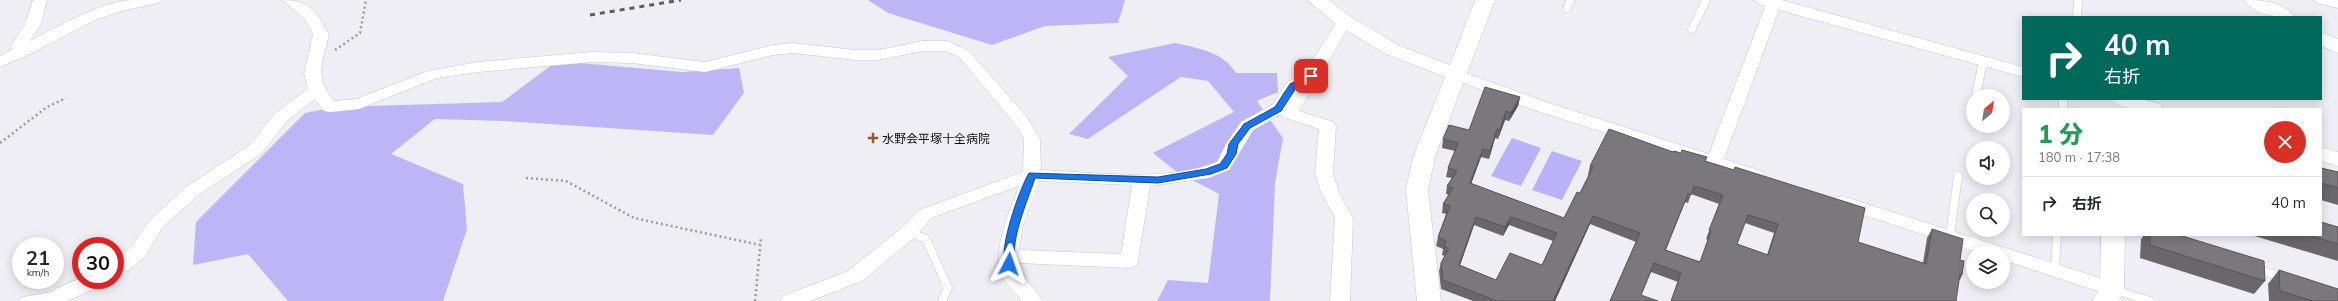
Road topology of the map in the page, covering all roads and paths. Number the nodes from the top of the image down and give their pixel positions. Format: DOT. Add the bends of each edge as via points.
graph roads {
  1 [pos="40,0"];
  2 [pos="154,0"];
  3 [pos="290,0"];
  4 [pos="366,0"];
  5 [pos="1318,0"];
  6 [pos="1571,0"];
  7 [pos="1706,0"];
  8 [pos="2078,0"];
  9 [pos="2254,0"];
  10 [pos="2321,0"];
  11 [pos="1483,1"];
  12 [pos="1770,1"];
  13 [pos="2338,4"];
  14 [pos="1567,8"];
  15 [pos="2077,16"];
  16 [pos="2282,16"];
  17 [pos="1344,21"];
  18 [pos="1692,28"];
  19 [pos="2322,39"];
  20 [pos="2338,47"];
  21 [pos="23,52"];
  22 [pos="318,54"];
  23 [pos="1983,61"];
  24 [pos="0,62"];
  25 [pos="2022,72"];
  26 [pos="1457,75"];
  27 [pos="1311,76"];
  28 [pos="1977,89"];
  29 [pos="316,91"];
  30 [pos="66,98"];
  31 [pos="2123,100"];
  32 [pos="2144,108"];
  33 [pos="0,143"];
  34 [pos="2322,154"];
  35 [pos="2338,159"];
  36 [pos="1714,162"];
  37 [pos="1032,175"];
  38 [pos="1958,176"];
  39 [pos="526,178"];
  40 [pos="1142,180"];
  41 [pos="1772,180"];
  42 [pos="1829,198"];
  43 [pos="909,232"];
  44 [pos="1950,236"];
  45 [pos="2057,236"];
  46 [pos="2113,236"];
  47 [pos="762,238"];
  48 [pos="760,245"];
  49 [pos="1977,245"];
  50 [pos="1009,256"];
  51 [pos="2010,256"];
  52 [pos="124,263"];
  53 [pos="2249,267"];
  54 [pos="2055,270"];
  55 [pos="2293,281"];
  56 [pos="77,289"];
  57 [pos="2108,295"];
  58 [pos="58,298"];
  59 [pos="24,301"];
  60 [pos="754,301"];
  61 [pos="790,301"];
  62 [pos="942,301"];
  63 [pos="1033,301"];
  64 [pos="1340,301"];
  65 [pos="1429,301"];
  66 [pos="2150,301"];
  1 -- 21 [label="street" via="33,24 19,47"];
  2 -- 21 [label="street" via="92,16"];
  3 -- 22 [label="street" via="311,16 321,34"];
  4 -- 22 [label="path" via="360,33 335,50"];
  5 -- 17 [label="street"];
  6 -- 14 [label="lane"];
  7 -- 18 [label="lane"];
  8 -- 15 [label="lane"];
  9 -- 16 [label="street"];
  10 -- 13 [label="street"];
  11 -- 26 [label="street"];
  12 -- 23 [label="street"];
  12 -- 36 [label="street"];
  17 -- 26 [label="street" via="1393,50"];
  17 -- 27 [label="street"];
  19 -- 20 [label="street"];
  21 -- 24 [label="street"];
  22 -- 29 [label="street" via="311,79"];
  23 -- 25 [label="street"];
  23 -- 28 [label="lane"];
  26 -- 36 [label="street" via="1540,106"];
  26 -- 65 [label="street" via="1424,157 1417,190"];
  27 -- 40 [label="street" via="1293,86 1278,109 1247,126 1223,166 1208,172"];
  27 -- 64 [label="street" via="1289,114 1328,126 1324,173 1331,195 1344,218"];
  29 -- 37 [label="street" via="330,106 359,104 434,74 478,68 592,57 632,58 705,67 773,50 794,48 855,56 878,55 923,46 948,46 964,54 1020,120 1032,139"];
  29 -- 52 [label="street" via="281,116 256,150 192,191 157,223 137,253"];
  30 -- 33 [label="path" via="47,107"];
  31 -- 32 [label="street"];
  34 -- 35 [label="street"];
  36 -- 41 [label="street"];
  37 -- 40 [label="street"];
  37 -- 43 [label="street" via="925,214"];
  37 -- 50 [label="street" via="1014,225"];
  38 -- 44 [label="lane"];
  39 -- 48 [label="path" via="566,181 634,218"];
  40 -- 50 [label="street" via="1129,262"];
  42 -- 44 [label="street"];
  43 -- 61 [label="street" via="855,276"];
  43 -- 62 [label="lane" via="926,239 948,288"];
  44 -- 49 [label="street"];
  45 -- 54 [label="lane"];
  46 -- 57 [label="street"];
  47 -- 48 [label="path"];
  48 -- 60 [label="path"];
  50 -- 63 [label="street" via="1010,273"];
  51 -- 54 [label="street"];
  53 -- 55 [label="lane"];
  54 -- 57 [label="street"];
  56 -- 58 [label="street"];
  57 -- 66 [label="lane"];
  58 -- 59 [label="lane"];
}
